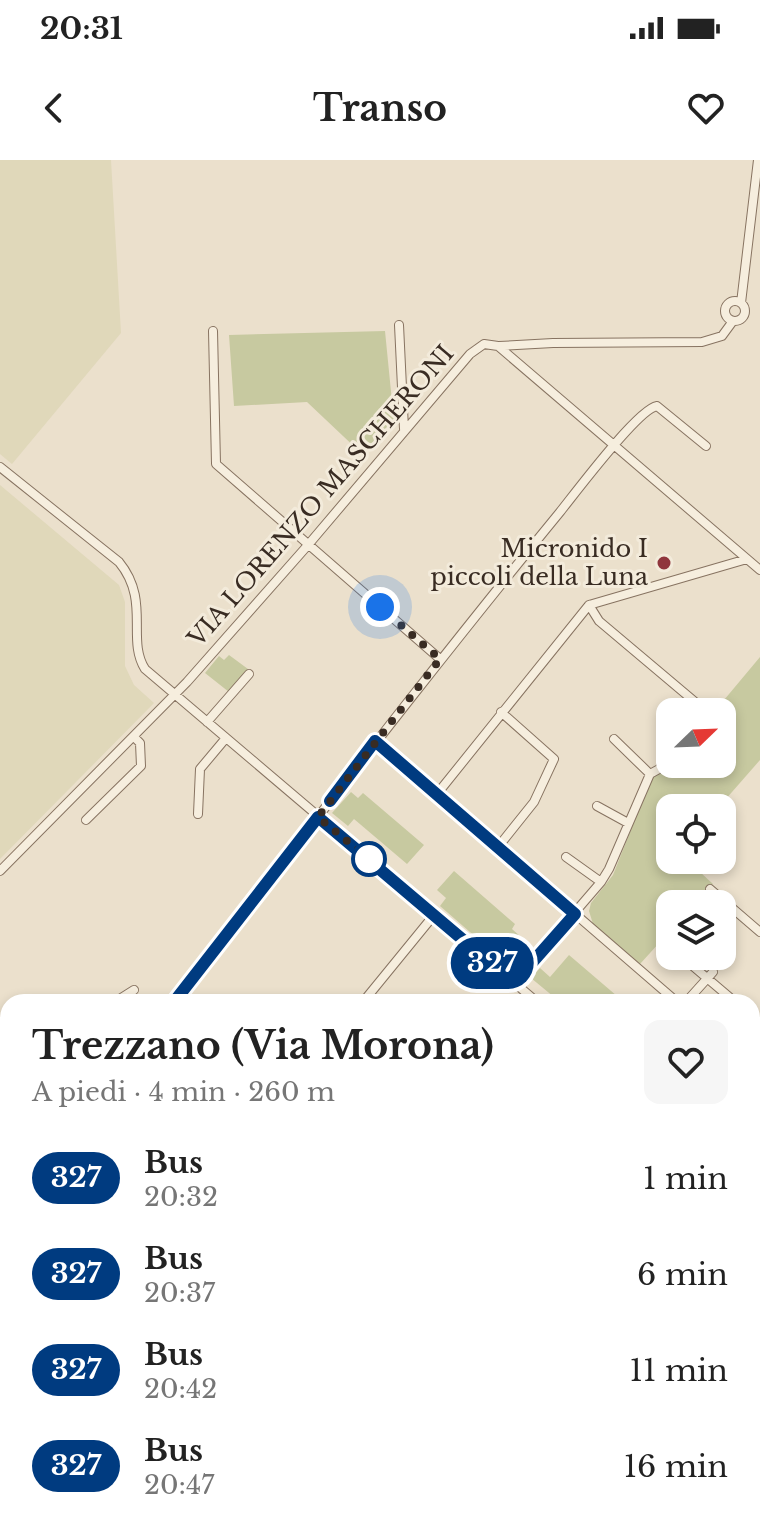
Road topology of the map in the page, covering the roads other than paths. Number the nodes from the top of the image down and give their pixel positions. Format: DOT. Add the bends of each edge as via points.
graph roads {
  1 [pos="758,160"];
  2 [pos="741,303"];
  3 [pos="733,321"];
  4 [pos="399,325"];
  5 [pos="213,331"];
  6 [pos="502,350"];
  7 [pos="404,430"];
  8 [pos="614,446"];
  9 [pos="706,446"];
  10 [pos="0,467"];
  11 [pos="308,545"];
  12 [pos="747,559"];
  13 [pos="760,570"];
  14 [pos="589,605"];
  15 [pos="440,659"];
  16 [pos="249,674"];
  17 [pos="175,696"];
  18 [pos="690,698"];
  19 [pos="501,712"];
  20 [pos="207,722"];
  21 [pos="134,737"];
  22 [pos="226,738"];
  23 [pos="614,739"];
  24 [pos="375,741"];
  25 [pos="656,771"];
  26 [pos="650,774"];
  27 [pos="437,794"];
  28 [pos="597,806"];
  29 [pos="198,814"];
  30 [pos="318,817"];
  31 [pos="86,820"];
  32 [pos="628,823"];
  33 [pos="498,847"];
  34 [pos="566,857"];
  35 [pos="0,871"];
  36 [pos="601,882"];
  37 [pos="710,889"];
  38 [pos="575,914"];
  39 [pos="434,915"];
  40 [pos="760,932"];
  41 [pos="702,970"];
  42 [pos="710,975"];
  43 [pos="514,983"];
  44 [pos="134,990"];
  45 [pos="128,994"];
  46 [pos="180,994"];
  47 [pos="370,994"];
  48 [pos="527,994"];
  49 [pos="668,994"];
  50 [pos="693,994"];
  51 [pos="728,994"];
  1 -- 2 [label="street"];
  2 -- 3 [label="street" via="744,315"];
  2 -- 3 [label="street" via="731,302 725,309"];
  3 -- 6 [label="street" via="722,336 702,342 553,343"];
  4 -- 7 [label="street"];
  5 -- 11 [label="street" via="216,464"];
  6 -- 7 [label="street, VIA LORENZO MASCHERONI" via="484,344 470,354"];
  6 -- 8 [label="street"];
  7 -- 11 [label="street, VIA LORENZO MASCHERONI"];
  8 -- 9 [label="street" via="656,405"];
  8 -- 12 [label="street"];
  8 -- 15 [label="street"];
  10 -- 17 [label="street" via="127,572 136,594 141,663"];
  11 -- 15 [label="street"];
  11 -- 17 [label="street, VIA LORENZO MASCHERONI"];
  12 -- 13 [label="street"];
  12 -- 14 [label="street"];
  14 -- 18 [label="street" via="599,621"];
  14 -- 19 [label="street"];
  15 -- 24 [label="street"];
  16 -- 20 [label="street"];
  17 -- 20 [label="street"];
  17 -- 21 [label="street, VIA LORENZO MASCHERONI"];
  19 -- 27 [label="street"];
  19 -- 33 [label="street" via="554,759 534,802"];
  20 -- 22 [label="street"];
  21 -- 31 [label="street" via="140,743 141,766"];
  21 -- 35 [label="street, VIA LORENZO MASCHERONI"];
  22 -- 29 [label="street" via="200,769"];
  22 -- 30 [label="street"];
  23 -- 26 [label="street"];
  24 -- 27 [label="street"];
  24 -- 30 [label="street"];
  25 -- 26 [label="street"];
  26 -- 32 [label="street"];
  27 -- 33 [label="street"];
  28 -- 32 [label="street"];
  30 -- 39 [label="street"];
  30 -- 46 [label="street"];
  32 -- 36 [label="street"];
  33 -- 38 [label="street"];
  34 -- 36 [label="street"];
  36 -- 38 [label="street"];
  37 -- 40 [label="street"];
  38 -- 43 [label="street"];
  38 -- 49 [label="street"];
  39 -- 43 [label="street"];
  39 -- 47 [label="street"];
  41 -- 42 [label="street"];
  42 -- 50 [label="street"];
  42 -- 51 [label="street"];
  43 -- 48 [label="street"];
  44 -- 45 [label="street"];
}
